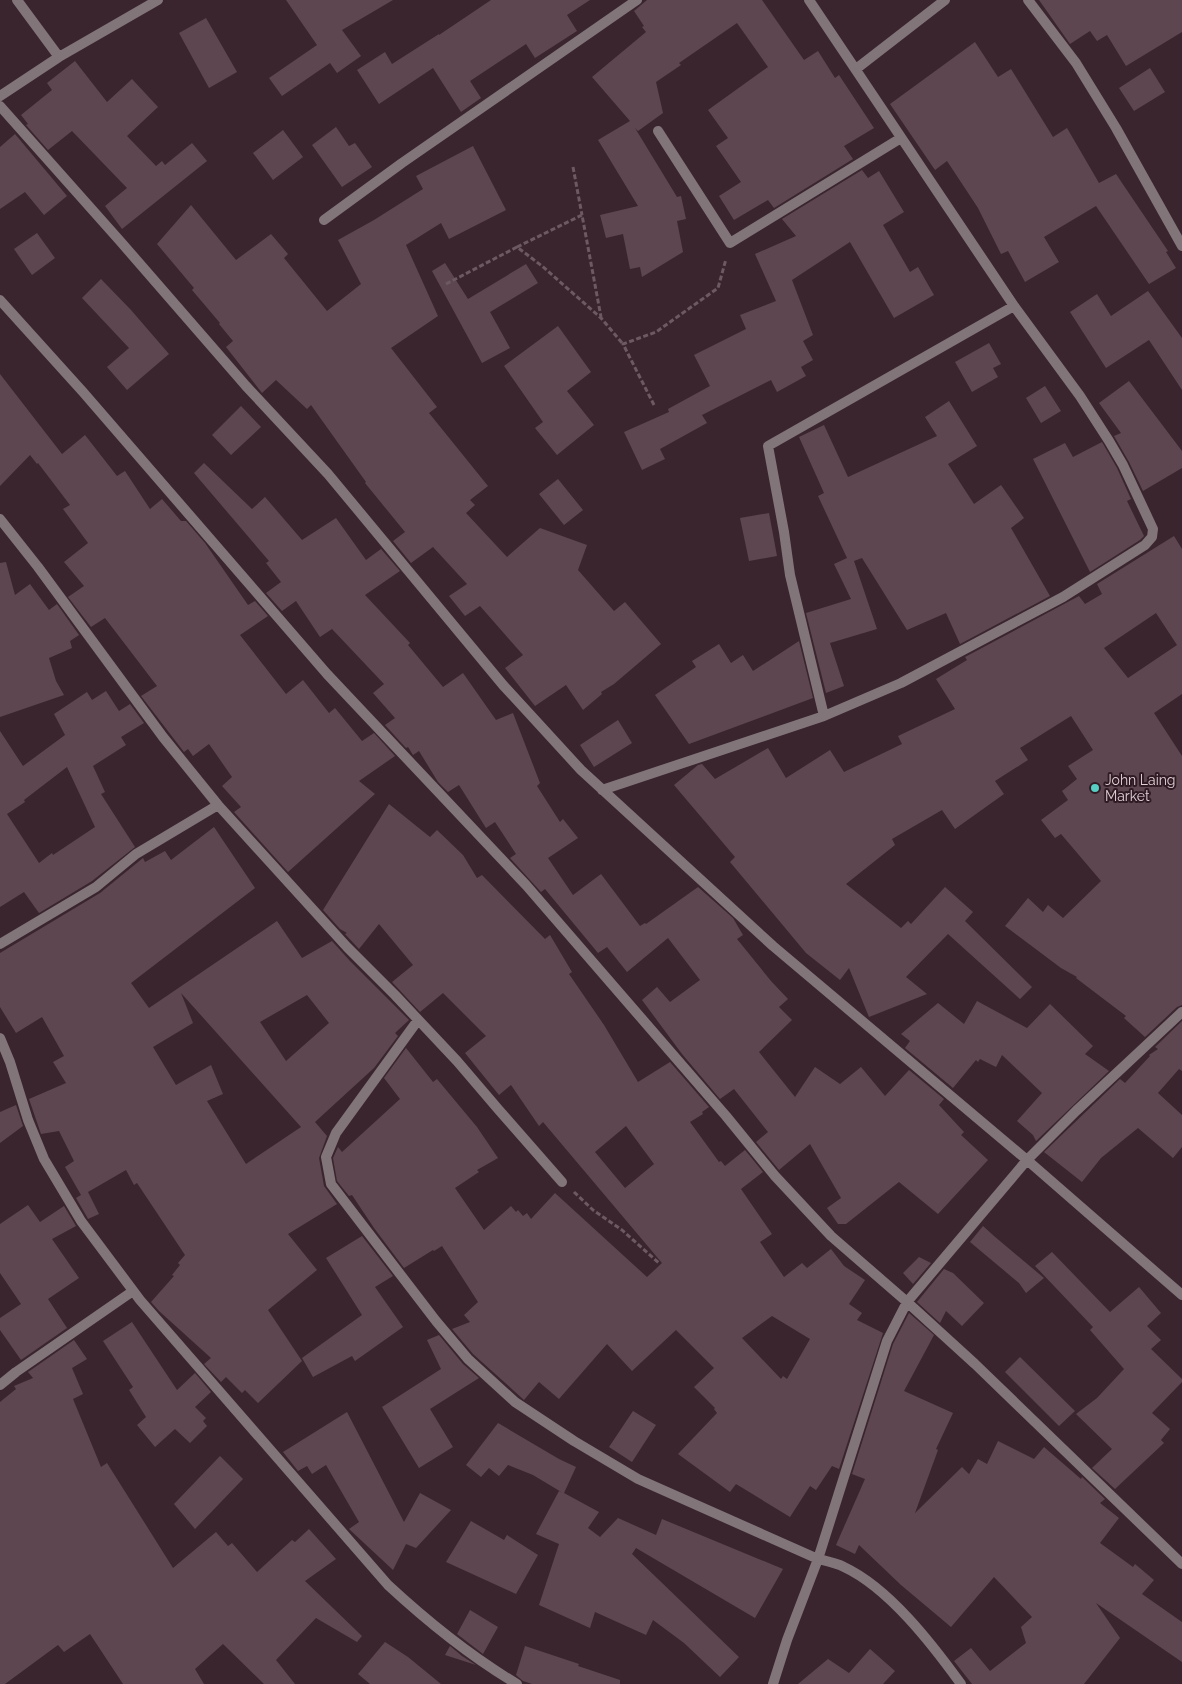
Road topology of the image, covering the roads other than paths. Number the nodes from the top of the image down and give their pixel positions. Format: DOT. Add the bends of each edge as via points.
graph roads {
  1 [pos="18,0"];
  2 [pos="158,0"];
  3 [pos="637,0"];
  4 [pos="809,0"];
  5 [pos="945,0"];
  6 [pos="1028,0"];
  7 [pos="59,57"];
  8 [pos="856,69"];
  9 [pos="0,96"];
  10 [pos="0,106"];
  11 [pos="658,131"];
  12 [pos="901,138"];
  13 [pos="324,220"];
  14 [pos="1182,246"];
  15 [pos="0,300"];
  16 [pos="1014,306"];
  17 [pos="0,519"];
  18 [pos="824,716"];
  19 [pos="602,790"];
  20 [pos="218,805"];
  21 [pos="0,944"];
  22 [pos="1182,1012"];
  23 [pos="418,1020"];
  24 [pos="0,1038"];
  25 [pos="1027,1160"];
  26 [pos="562,1182"];
  27 [pos="133,1291"];
  28 [pos="1182,1295"];
  29 [pos="907,1302"];
  30 [pos="0,1385"];
  31 [pos="818,1559"];
  32 [pos="1182,1564"];
  33 [pos="517,1684"];
  34 [pos="773,1684"];
  35 [pos="961,1684"];
  1 -- 7 [label="street"];
  2 -- 7 [label="street"];
  3 -- 13 [label="street"];
  4 -- 8 [label="street"];
  5 -- 8 [label="street"];
  6 -- 14 [label="street" via="1076,63"];
  7 -- 9 [label="street"];
  8 -- 12 [label="street"];
  10 -- 19 [label="street" via="246,386 328,474 503,685"];
  11 -- 12 [label="street" via="730,243"];
  12 -- 16 [label="street"];
  15 -- 29 [label="street" via="327,674 526,885 775,1176 831,1236"];
  16 -- 18 [label="street" via="768,446 790,575"];
  16 -- 18 [label="street" via="1080,396 1123,465 1153,529 1152,537 1145,545 1063,597 901,683"];
  17 -- 20 [label="street" via="163,737"];
  18 -- 19 [label="street"];
  19 -- 25 [label="street" via="774,946"];
  20 -- 21 [label="street" via="136,854 89,892"];
  20 -- 23 [label="street"];
  22 -- 25 [label="street"];
  23 -- 26 [label="street"];
  23 -- 31 [label="street" via="336,1133 326,1157 331,1184 468,1359 515,1402 638,1478"];
  24 -- 27 [label="street" via="44,1159 81,1220"];
  25 -- 28 [label="street"];
  25 -- 29 [label="street"];
  27 -- 30 [label="street"];
  27 -- 33 [label="street" via="388,1585 460,1647"];
  29 -- 31 [label="street" via="887,1341"];
  29 -- 32 [label="street"];
  31 -- 34 [label="street"];
  31 -- 35 [label="street" via="844,1567 879,1590 910,1621"];
}
